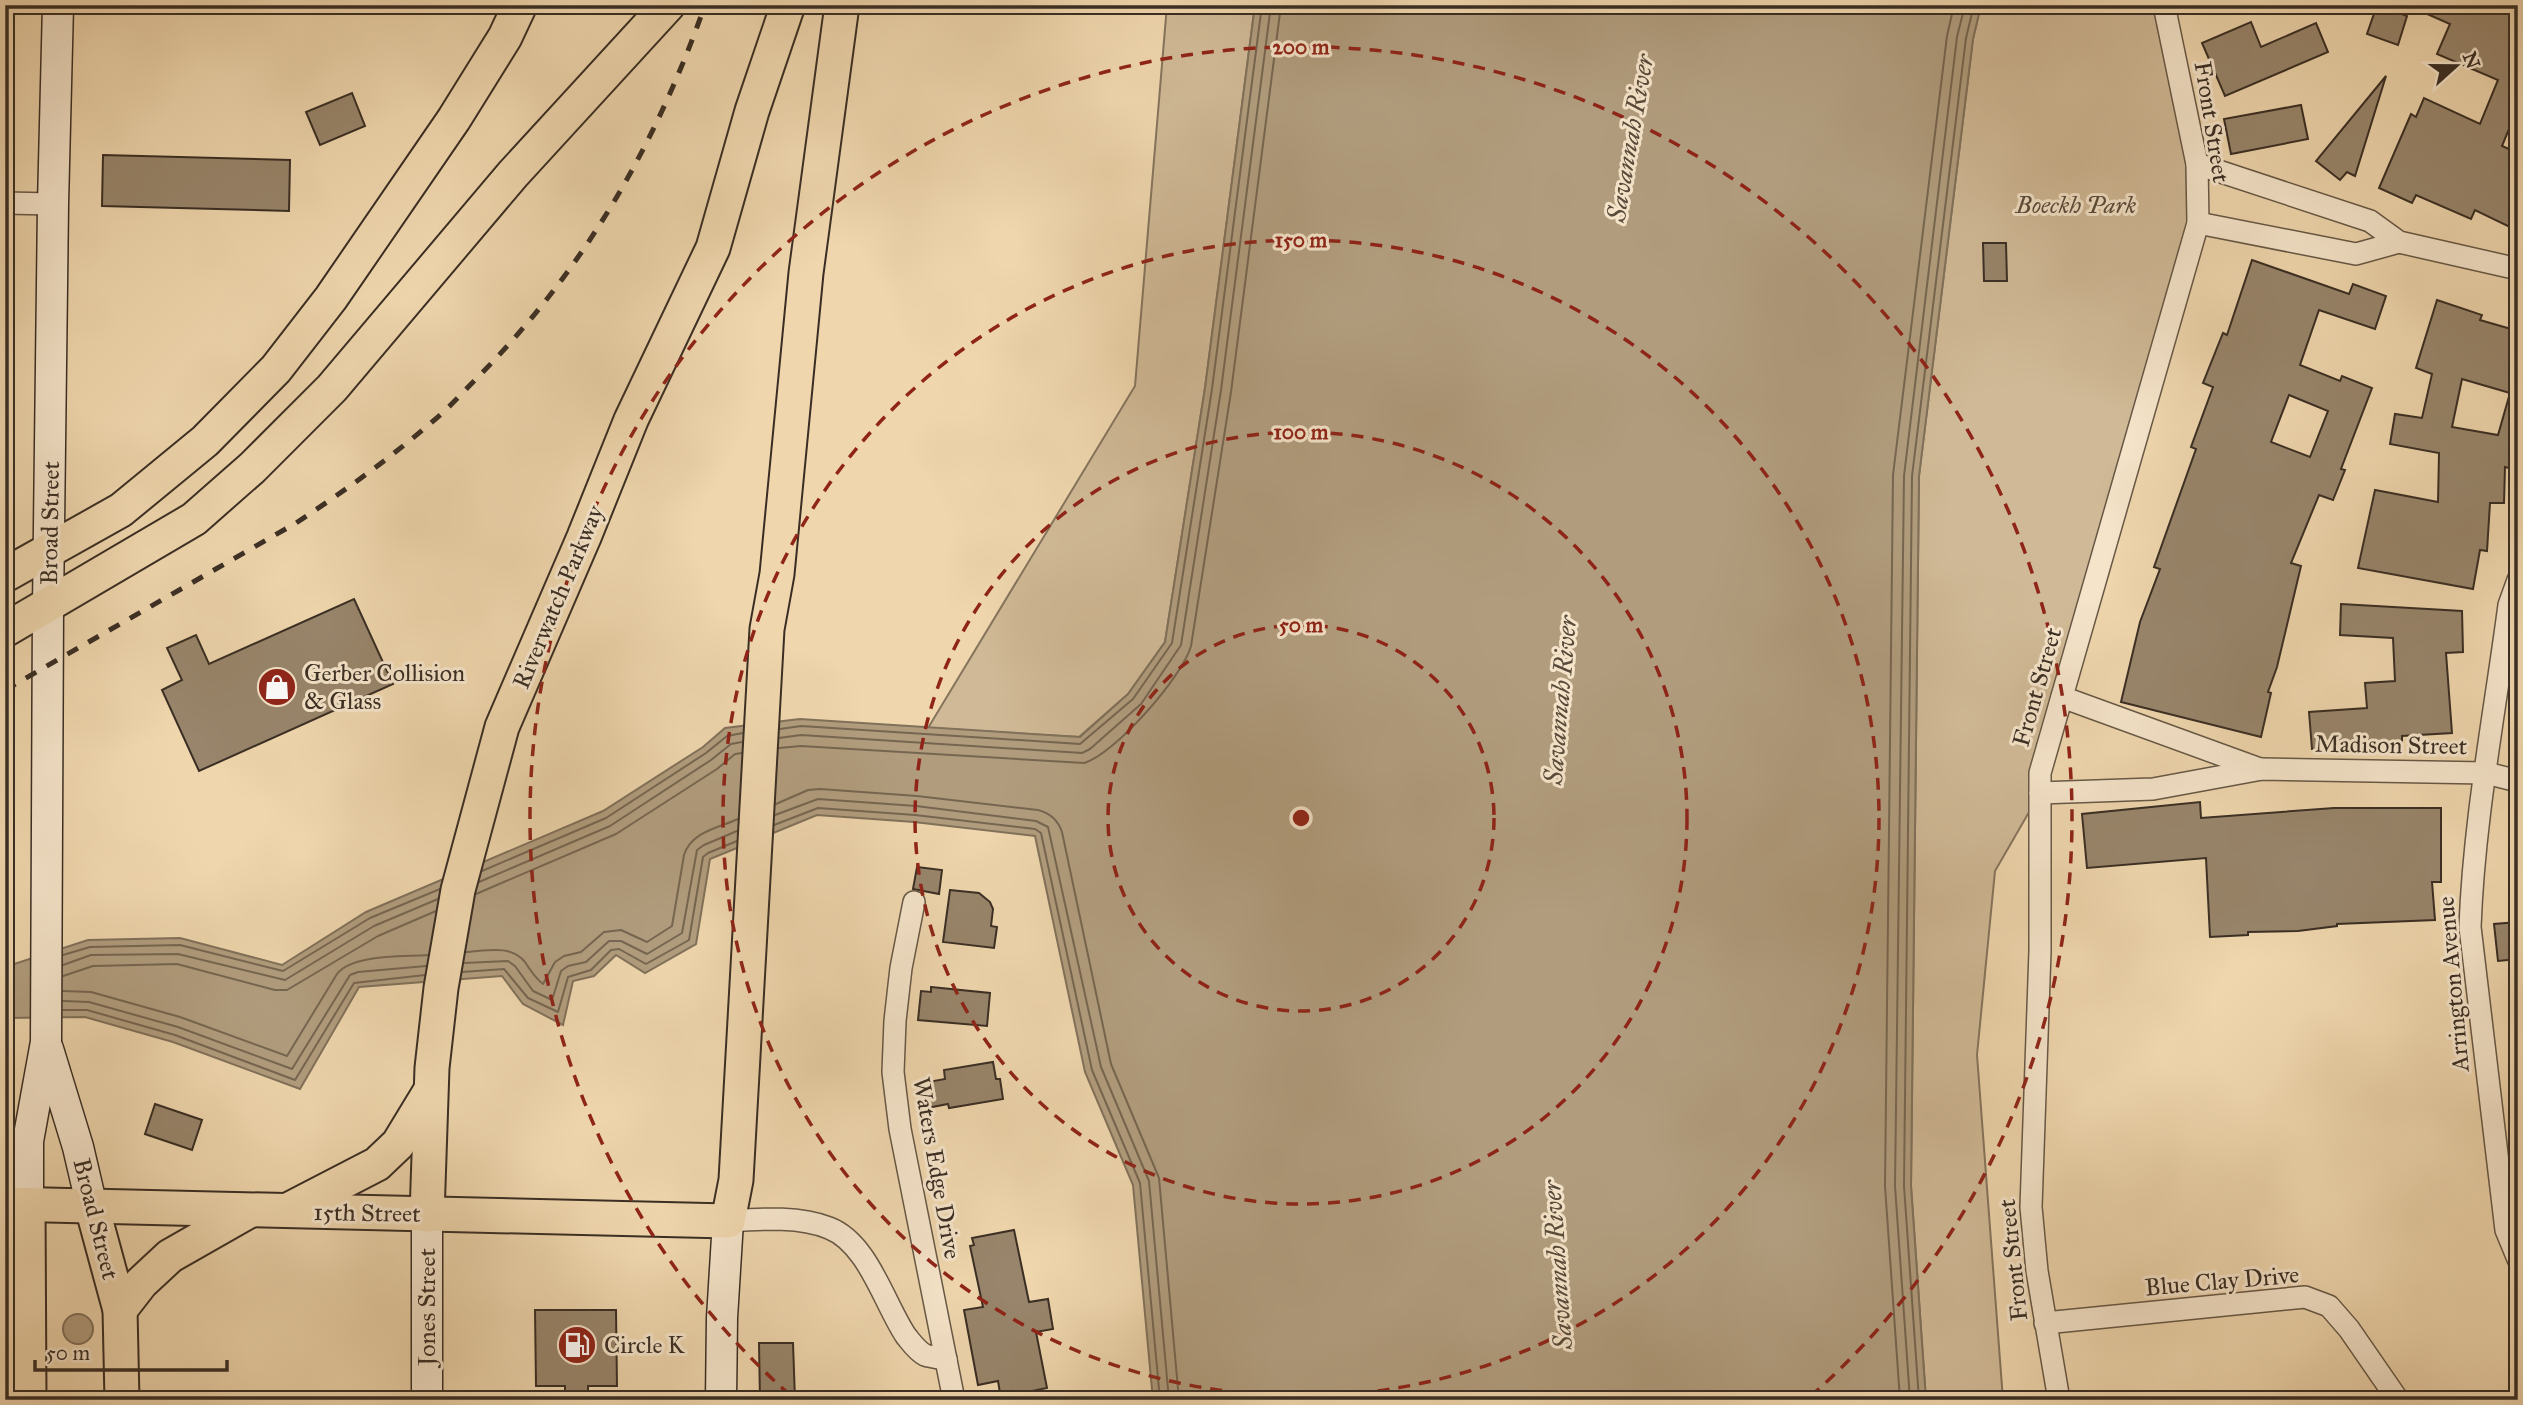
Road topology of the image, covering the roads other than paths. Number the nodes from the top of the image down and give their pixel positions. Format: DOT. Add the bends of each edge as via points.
graph roads {
  1 [pos="58,5"];
  2 [pos="520,5"];
  3 [pos="788,5"];
  4 [pos="842,5"];
  5 [pos="2164,5"];
  6 [pos="665,8"];
  7 [pos="2197,164"];
  8 [pos="5,203"];
  9 [pos="53,204"];
  10 [pos="2198,223"];
  11 [pos="2399,242"];
  12 [pos="2518,269"];
  13 [pos="51,549"];
  14 [pos="5,575"];
  15 [pos="2518,580"];
  16 [pos="48,607"];
  17 [pos="5,630"];
  18 [pos="2062,696"];
  19 [pos="2262,769"];
  20 [pos="2486,773"];
  21 [pos="2518,781"];
  22 [pos="2040,793"];
  23 [pos="914,902"];
  24 [pos="46,1042"];
  25 [pos="432,1078"];
  26 [pos="17,1205"];
  27 [pos="92,1207"];
  28 [pos="249,1210"];
  29 [pos="286,1212"];
  30 [pos="427,1215"];
  31 [pos="728,1221"];
  32 [pos="2518,1259"];
  33 [pos="120,1310"];
  34 [pos="2045,1323"];
  35 [pos="946,1359"];
  36 [pos="29,1400"];
  37 [pos="122,1400"];
  38 [pos="427,1400"];
  39 [pos="721,1400"];
  40 [pos="954,1400"];
  41 [pos="2059,1400"];
  42 [pos="2398,1400"];
  1 -- 9 [label="main road, Broad Street"];
  2 -- 13 [label="main road" via="454,119 331,298 276,369 205,441 121,510"];
  3 -- 25 [label="main road, Riverwatch Parkway" via="713,247 631,420 502,727 458,890"];
  4 -- 31 [label="main road" via="806,273 777,574 767,629 736,1180"];
  5 -- 7 [label="street, Front Street"];
  6 -- 16 [label="main road" via="513,174 332,388 252,468 194,519"];
  7 -- 10 [label="street, Front Street"];
  7 -- 11 [label="street" via="2370,221"];
  8 -- 9 [label="street"];
  9 -- 13 [label="main road, Broad Street"];
  10 -- 11 [label="street" via="2356,254"];
  10 -- 18 [label="street, Front Street"];
  11 -- 12 [label="street"];
  13 -- 14 [label="main road"];
  13 -- 16 [label="main road, Broad Street"];
  15 -- 20 [label="street, Arrington Avenue" via="2509,605"];
  16 -- 17 [label="main road"];
  16 -- 24 [label="main road, Broad Street"];
  18 -- 19 [label="street, Madison Street"];
  18 -- 22 [label="street, Front Street" via="2040,773"];
  19 -- 20 [label="street, Madison Street"];
  19 -- 22 [label="street, Madison Street" via="2153,789"];
  20 -- 21 [label="street, Madison Street"];
  20 -- 32 [label="street, Arrington Avenue" via="2470,927 2506,1230"];
  22 -- 34 [label="street, Front Street" via="2031,1207"];
  23 -- 35 [label="street, Waters Edge Drive" via="901,968 893,1072"];
  24 -- 26 [label="main road, Broad Street"];
  24 -- 27 [label="main road, Broad Street"];
  25 -- 29 [label="main road" via="408,1129 384,1158"];
  25 -- 30 [label="main road, Riverwatch Parkway"];
  26 -- 27 [label="main road, 15th Street"];
  26 -- 36 [label="main road, Broad Street"];
  27 -- 28 [label="main road, 15th Street"];
  27 -- 33 [label="main road, Broad Street"];
  28 -- 29 [label="main road, 15th Street"];
  28 -- 33 [label="main road" via="170,1256"];
  29 -- 30 [label="main road, 15th Street"];
  30 -- 31 [label="main road, 15th Street"];
  30 -- 38 [label="main road, Jones Street"];
  31 -- 35 [label="street" via="804,1222 841,1234 864,1260 912,1343 925,1355"];
  31 -- 39 [label="main road"];
  33 -- 37 [label="main road, Broad Street"];
  34 -- 41 [label="street, Front Street"];
  34 -- 42 [label="street, Blue Clay Drive" via="2305,1297 2329,1306"];
  35 -- 40 [label="street, Waters Edge Drive"];
}
